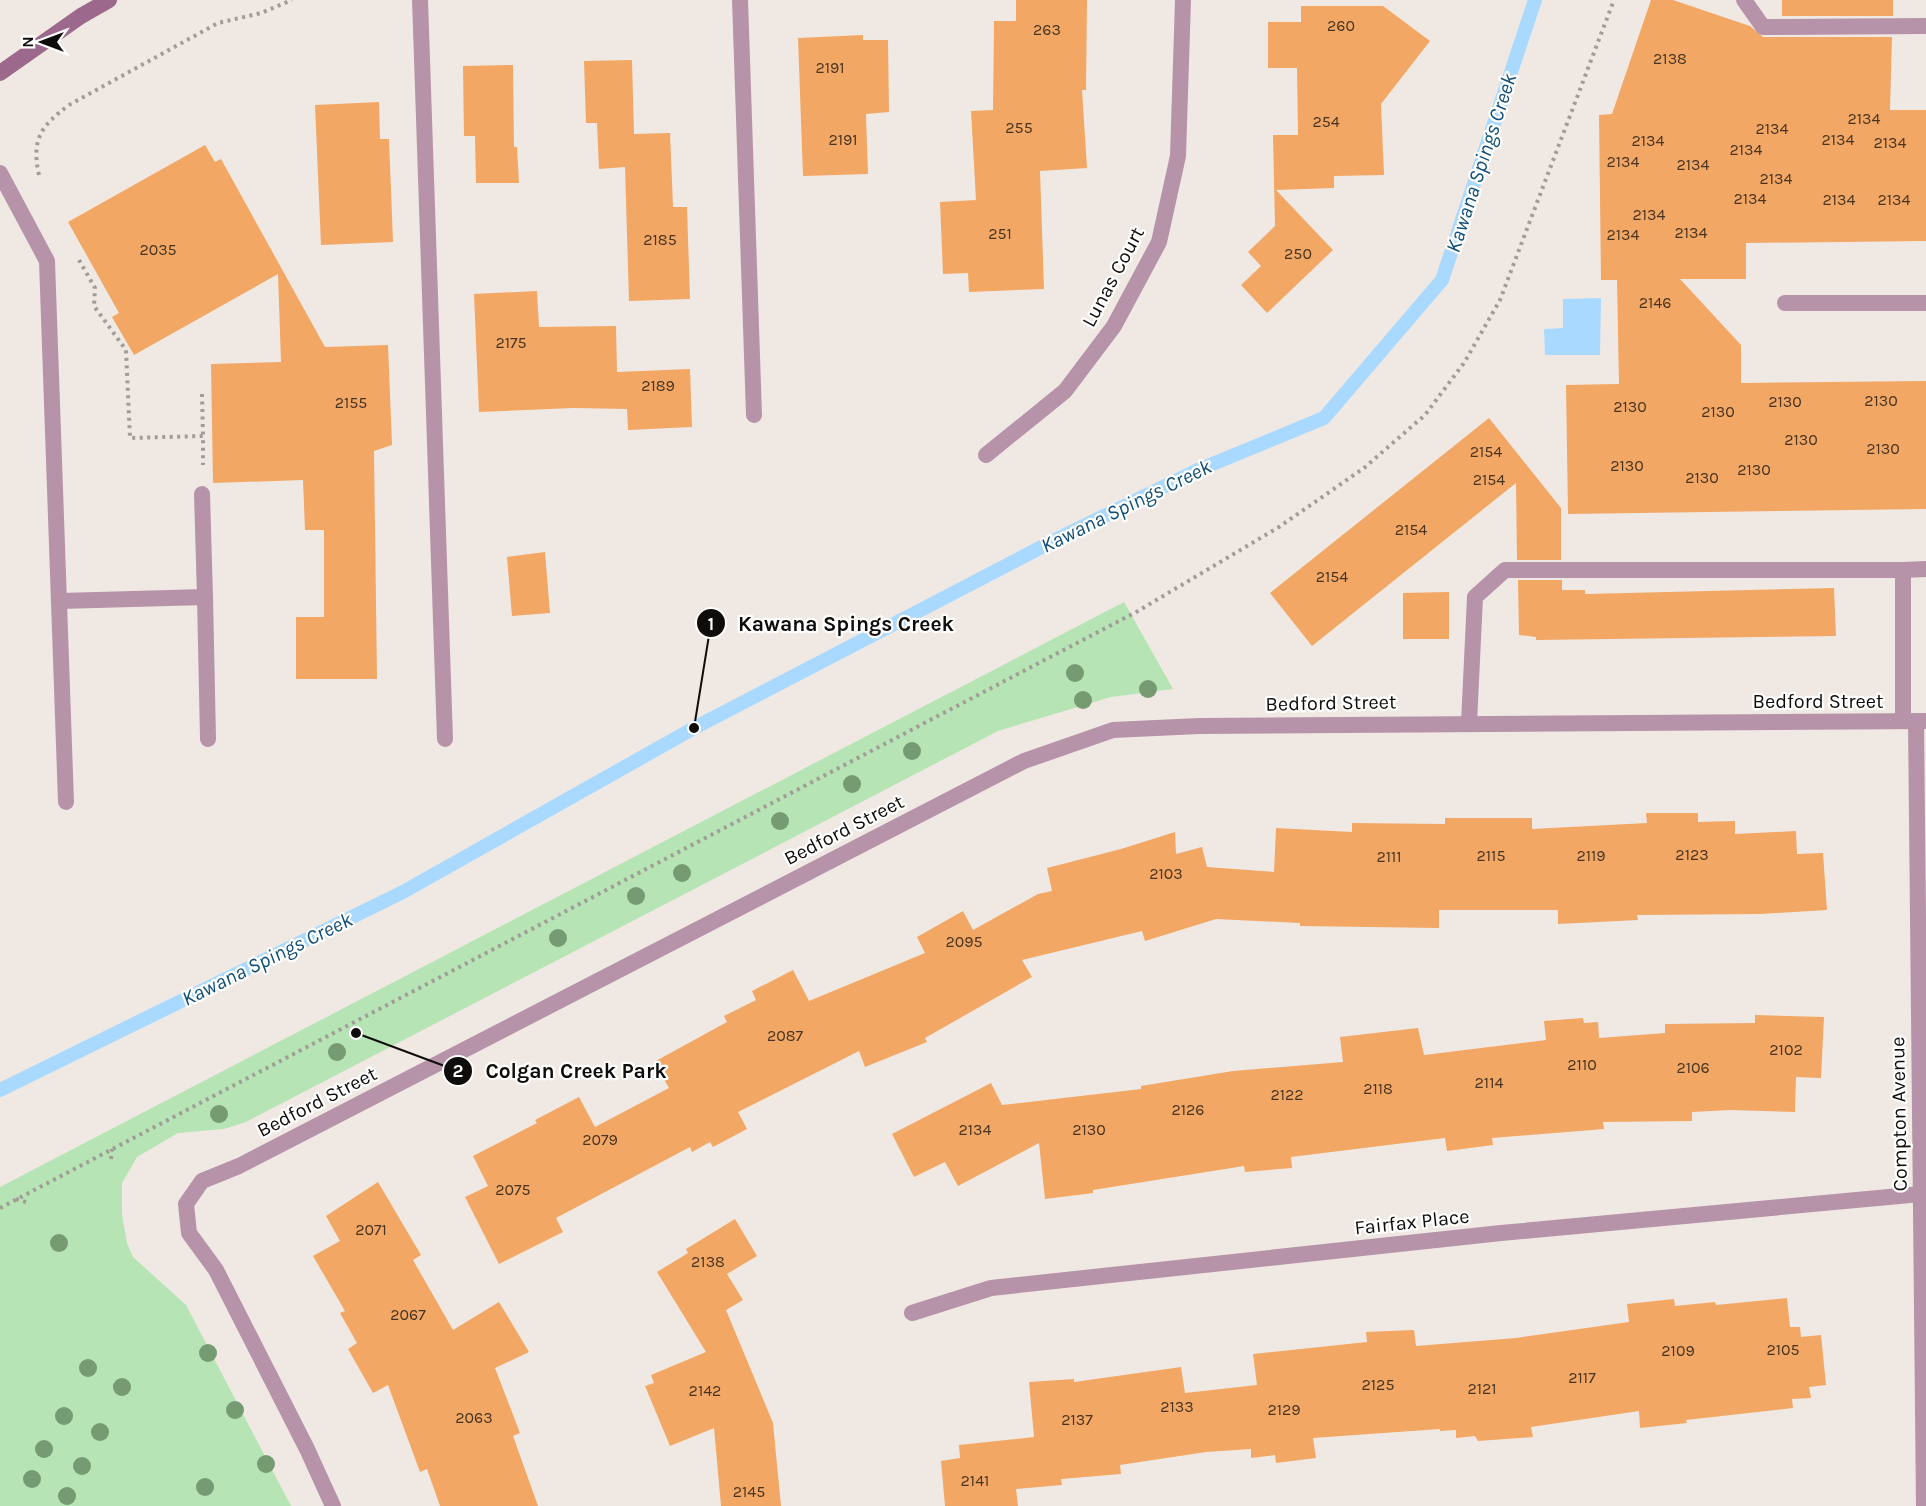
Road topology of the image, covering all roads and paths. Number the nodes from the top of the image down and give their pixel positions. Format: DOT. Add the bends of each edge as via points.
graph roads {
  1 [pos="292,0"];
  2 [pos="420,0"];
  3 [pos="740,0"];
  4 [pos="1183,0"];
  5 [pos="1614,0"];
  6 [pos="1744,0"];
  7 [pos="106,1"];
  8 [pos="1926,26"];
  9 [pos="0,73"];
  10 [pos="0,173"];
  11 [pos="42,184"];
  12 [pos="78,257"];
  13 [pos="1785,303"];
  14 [pos="1926,303"];
  15 [pos="202,394"];
  16 [pos="754,415"];
  17 [pos="203,436"];
  18 [pos="986,455"];
  19 [pos="202,494"];
  20 [pos="1926,569"];
  21 [pos="1903,570"];
  22 [pos="205,597"];
  23 [pos="60,601"];
  24 [pos="1915,721"];
  25 [pos="1469,723"];
  26 [pos="208,739"];
  27 [pos="446,739"];
  28 [pos="66,802"];
  29 [pos="112,1149"];
  30 [pos="111,1159"];
  31 [pos="1921,1194"];
  32 [pos="16,1199"];
  33 [pos="29,1203"];
  34 [pos="0,1208"];
  35 [pos="912,1313"];
  36 [pos="333,1506"];
  37 [pos="1924,1506"];
  1 -- 11 [label="path" via="261,13 218,23 47,121 36,144"];
  2 -- 27 [label="street"];
  3 -- 16 [label="street"];
  4 -- 18 [label="street, Lunas Court" via="1178,156 1159,242 1114,326 1065,391"];
  5 -- 29 [label="path" via="1500,300 1464,363 1425,415 1364,468 1279,527 1138,611"];
  6 -- 8 [label="street" via="1763,27"];
  7 -- 9 [label="main road"];
  10 -- 23 [label="street" via="47,261"];
  12 -- 17 [label="path" via="94,288 94,306 126,350 130,438"];
  13 -- 14 [label="street"];
  15 -- 17 [label="path"];
  17 -- 19 [label="path"];
  19 -- 22 [label="street"];
  20 -- 21 [label="street"];
  21 -- 24 [label="street, Compton Avenue"];
  21 -- 25 [label="street" via="1505,570 1475,597"];
  22 -- 23 [label="street"];
  22 -- 26 [label="street"];
  23 -- 28 [label="street"];
  24 -- 25 [label="street, Bedford Street"];
  24 -- 31 [label="street, Compton Avenue"];
  25 -- 36 [label="street, Bedford Street" via="1113,730 1024,761 250,1160 202,1181 186,1204 189,1233 216,1269"];
  29 -- 30 [label="path"];
  29 -- 32 [label="path"];
  31 -- 35 [label="street, Fairfax Place" via="1489,1234 991,1288"];
  31 -- 37 [label="street, Compton Avenue"];
  32 -- 33 [label="path"];
  32 -- 34 [label="path"];
}
